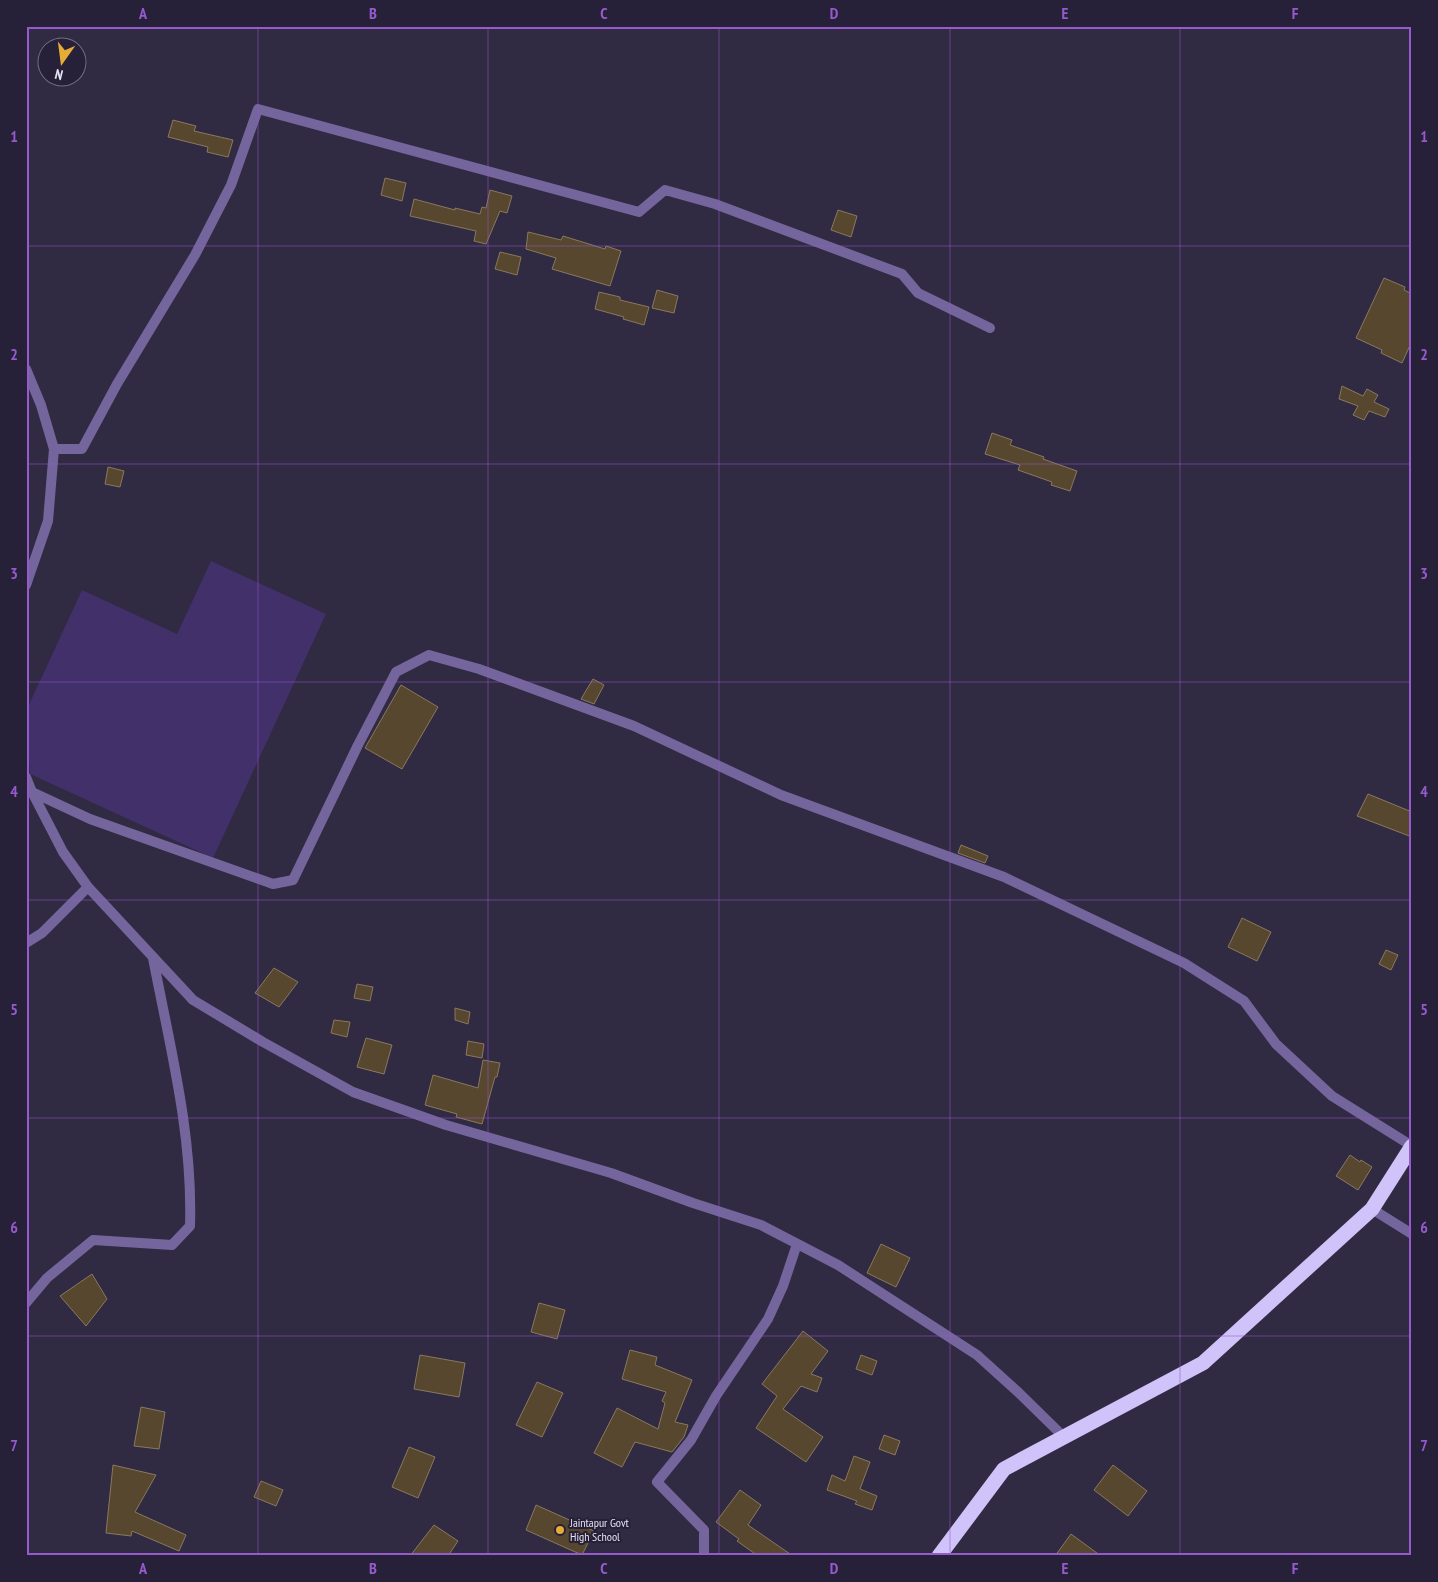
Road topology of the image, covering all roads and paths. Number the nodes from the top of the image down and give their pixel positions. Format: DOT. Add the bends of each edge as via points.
graph roads {
  1 [pos="990,328"];
  2 [pos="26,369"];
  3 [pos="54,449"];
  4 [pos="26,585"];
  5 [pos="26,777"];
  6 [pos="32,792"];
  7 [pos="88,887"];
  8 [pos="26,943"];
  9 [pos="153,957"];
  10 [pos="1412,1146"];
  11 [pos="1372,1209"];
  12 [pos="1412,1234"];
  13 [pos="797,1244"];
  14 [pos="26,1303"];
  15 [pos="1064,1437"];
  16 [pos="704,1556"];
  17 [pos="939,1556"];
  1 -- 3 [label="street" via="918,292 902,274 715,204 665,190 639,212 258,109 232,185 82,449"];
  2 -- 3 [label="street"];
  3 -- 4 [label="street" via="48,521"];
  5 -- 6 [label="street"];
  6 -- 7 [label="street" via="63,852"];
  6 -- 10 [label="street" via="90,819 273,884 293,880 396,672 429,654 634,726 781,795 1004,877 1184,963 1244,1001 1276,1044 1332,1096"];
  7 -- 8 [label="street" via="42,933"];
  7 -- 9 [label="street"];
  9 -- 13 [label="street" via="193,1000 352,1092 446,1125 611,1173 761,1225"];
  9 -- 14 [label="street" via="185,1122 190,1226 172,1244 93,1240 47,1278"];
  10 -- 11 [label="highway"];
  11 -- 12 [label="street"];
  11 -- 15 [label="highway" via="1203,1363"];
  13 -- 15 [label="street" via="838,1265 976,1355"];
  13 -- 16 [label="street" via="768,1319 716,1396 691,1440 657,1482 704,1530"];
  15 -- 17 [label="highway" via="1004,1469"];
}
